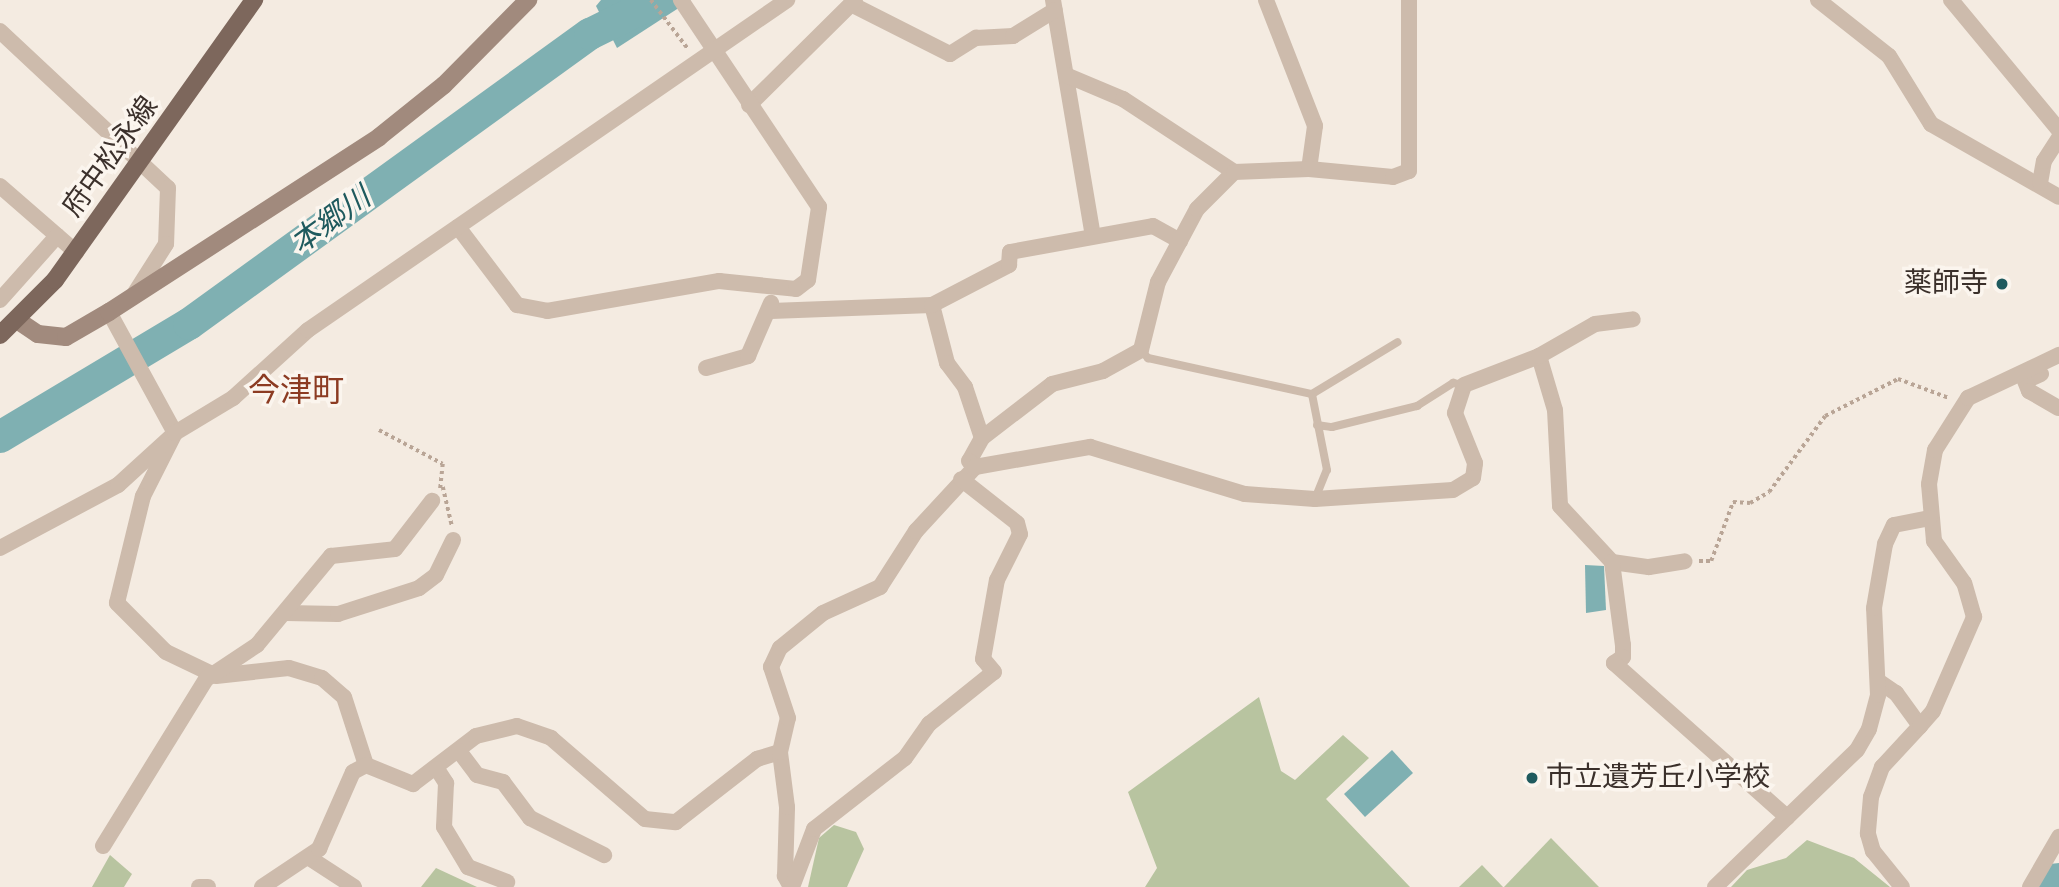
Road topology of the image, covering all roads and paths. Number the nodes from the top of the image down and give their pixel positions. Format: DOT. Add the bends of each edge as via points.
graph roads {
  1 [pos="254,0"];
  2 [pos="528,0"];
  3 [pos="652,0"];
  4 [pos="681,0"];
  5 [pos="787,0"];
  6 [pos="1266,0"];
  7 [pos="1409,0"];
  8 [pos="1818,0"];
  9 [pos="1951,0"];
  10 [pos="853,2"];
  11 [pos="1054,5"];
  12 [pos="0,31"];
  13 [pos="713,49"];
  14 [pos="698,62"];
  15 [pos="1066,75"];
  16 [pos="749,105"];
  17 [pos="2059,130"];
  18 [pos="2059,138"];
  19 [pos="141,161"];
  20 [pos="1309,169"];
  21 [pos="1234,172"];
  22 [pos="2040,183"];
  23 [pos="0,186"];
  24 [pos="2059,197"];
  25 [pos="458,227"];
  26 [pos="57,236"];
  27 [pos="1093,236"];
  28 [pos="1180,241"];
  29 [pos="76,251"];
  30 [pos="771,286"];
  31 [pos="133,296"];
  32 [pos="0,300"];
  33 [pos="932,305"];
  34 [pos="771,311"];
  35 [pos="113,319"];
  36 [pos="1633,319"];
  37 [pos="17,320"];
  38 [pos="0,335"];
  39 [pos="1398,342"];
  40 [pos="1140,349"];
  41 [pos="2059,355"];
  42 [pos="1539,356"];
  43 [pos="2059,365"];
  44 [pos="706,368"];
  45 [pos="1464,385"];
  46 [pos="1312,394"];
  47 [pos="1968,398"];
  48 [pos="2059,408"];
  49 [pos="1317,425"];
  50 [pos="379,430"];
  51 [pos="175,433"];
  52 [pos="982,438"];
  53 [pos="975,467"];
  54 [pos="961,479"];
  55 [pos="443,487"];
  56 [pos="1315,499"];
  57 [pos="432,501"];
  58 [pos="1929,518"];
  59 [pos="453,540"];
  60 [pos="0,548"];
  61 [pos="1685,561"];
  62 [pos="1612,562"];
  63 [pos="286,613"];
  64 [pos="216,676"];
  65 [pos="1878,681"];
  66 [pos="1920,726"];
  67 [pos="459,751"];
  68 [pos="780,752"];
  69 [pos="366,765"];
  70 [pos="437,769"];
  71 [pos="1787,817"];
  72 [pos="2059,837"];
  73 [pos="103,846"];
  74 [pos="604,855"];
  75 [pos="2055,855"];
  76 [pos="308,857"];
  77 [pos="507,882"];
  78 [pos="199,887"];
  79 [pos="208,887"];
  80 [pos="262,887"];
  81 [pos="354,887"];
  82 [pos="792,887"];
  83 [pos="1714,887"];
  84 [pos="1902,887"];
  85 [pos="2030,887"];
  1 -- 19 [label="main road, 府中松永線"];
  2 -- 31 [label="street" via="444,85 379,137"];
  3 -- 14 [label="path"];
  4 -- 13 [label="street"];
  5 -- 13 [label="street"];
  6 -- 20 [label="street" via="1315,126"];
  7 -- 20 [label="street" via="1409,170 1393,177"];
  8 -- 22 [label="street" via="1889,56 1931,124"];
  9 -- 17 [label="street"];
  10 -- 11 [label="street" via="950,54 976,38 1013,36"];
  10 -- 16 [label="street"];
  11 -- 15 [label="street"];
  12 -- 19 [label="street"];
  13 -- 14 [label="street"];
  13 -- 16 [label="street"];
  14 -- 25 [label="street"];
  15 -- 21 [label="street" via="1123,99"];
  15 -- 27 [label="street"];
  16 -- 30 [label="street" via="819,207 808,280 796,289"];
  18 -- 22 [label="street" via="2044,161"];
  19 -- 29 [label="main road, 府中松永線"];
  19 -- 31 [label="street" via="167,188 171,212 166,244"];
  20 -- 21 [label="street"];
  21 -- 28 [label="street" via="1198,209"];
  22 -- 24 [label="street"];
  23 -- 26 [label="street"];
  25 -- 30 [label="street" via="517,305 547,311 719,281"];
  25 -- 51 [label="street" via="308,331 233,398"];
  26 -- 29 [label="street"];
  26 -- 32 [label="street"];
  27 -- 28 [label="street" via="1153,226"];
  27 -- 33 [label="street" via="1010,252 1009,265"];
  28 -- 40 [label="street" via="1158,282"];
  29 -- 37 [label="main road, 府中松永線"];
  30 -- 34 [label="street"];
  31 -- 35 [label="street"];
  33 -- 34 [label="street"];
  33 -- 52 [label="street" via="947,363 965,387"];
  34 -- 44 [label="street" via="748,356"];
  35 -- 37 [label="street" via="66,337 38,334"];
  35 -- 51 [label="street"];
  36 -- 42 [label="street" via="1595,324"];
  37 -- 38 [label="main road, 府中松永線"];
  39 -- 46 [label="lane"];
  40 -- 46 [label="lane" via="1148,358"];
  40 -- 52 [label="street" via="1103,371 1052,384"];
  41 -- 47 [label="street"];
  42 -- 45 [label="street"];
  42 -- 62 [label="street" via="1555,410 1560,506"];
  43 -- 48 [label="street" via="2025,382 2029,391"];
  45 -- 49 [label="lane" via="1452,383 1417,406 1332,427"];
  45 -- 56 [label="street" via="1455,413 1475,463 1473,478 1438,493"];
  46 -- 49 [label="lane"];
  47 -- 58 [label="street" via="1935,450"];
  47 -- 61 [label="path" via="1947,398 1898,379 1825,416 1769,492 1750,503 1733,502 1711,561"];
  49 -- 56 [label="lane" via="1327,470"];
  50 -- 55 [label="path" via="443,464"];
  51 -- 60 [label="street" via="118,485"];
  51 -- 64 [label="street" via="144,496 117,603 166,652"];
  52 -- 53 [label="street" via="969,461"];
  53 -- 54 [label="street"];
  53 -- 56 [label="street" via="1090,447 1202,485"];
  54 -- 68 [label="street" via="880,587 823,613 780,648 771,667 788,718"];
  54 -- 82 [label="street" via="1017,523 1020,534 997,580 983,659 994,672 929,724 905,758 814,829"];
  55 -- 57 [label="path"];
  55 -- 59 [label="path"];
  57 -- 63 [label="street" via="395,549 331,556"];
  58 -- 65 [label="street" via="1894,525 1885,544 1874,608"];
  58 -- 66 [label="street" via="1934,541 1964,583 1974,618 1933,711"];
  59 -- 63 [label="street" via="436,575 419,588 338,614"];
  61 -- 62 [label="street" via="1649,567"];
  62 -- 71 [label="street" via="1623,645 1623,657 1614,663"];
  63 -- 64 [label="street" via="257,645"];
  64 -- 69 [label="street" via="289,668 322,678 344,696"];
  64 -- 73 [label="street" via="206,678 156,751 140,795"];
  65 -- 66 [label="street" via="1896,693"];
  65 -- 71 [label="street" via="1869,729 1857,750"];
  66 -- 84 [label="street" via="1882,767 1871,797 1868,834 1873,851"];
  67 -- 68 [label="street" via="475,736 517,726 551,738 645,819 676,822 757,759"];
  67 -- 70 [label="street"];
  67 -- 74 [label="street" via="477,775 503,782 530,818"];
  68 -- 82 [label="street" via="787,807 785,876"];
  69 -- 70 [label="street" via="413,784"];
  69 -- 76 [label="street" via="353,772 319,849"];
  70 -- 77 [label="street" via="446,783 444,827 468,867"];
  71 -- 83 [label="street"];
  72 -- 75 [label="street"];
  75 -- 85 [label="street"];
  76 -- 80 [label="street"];
  76 -- 81 [label="street"];
  78 -- 79 [label="street"];
}
